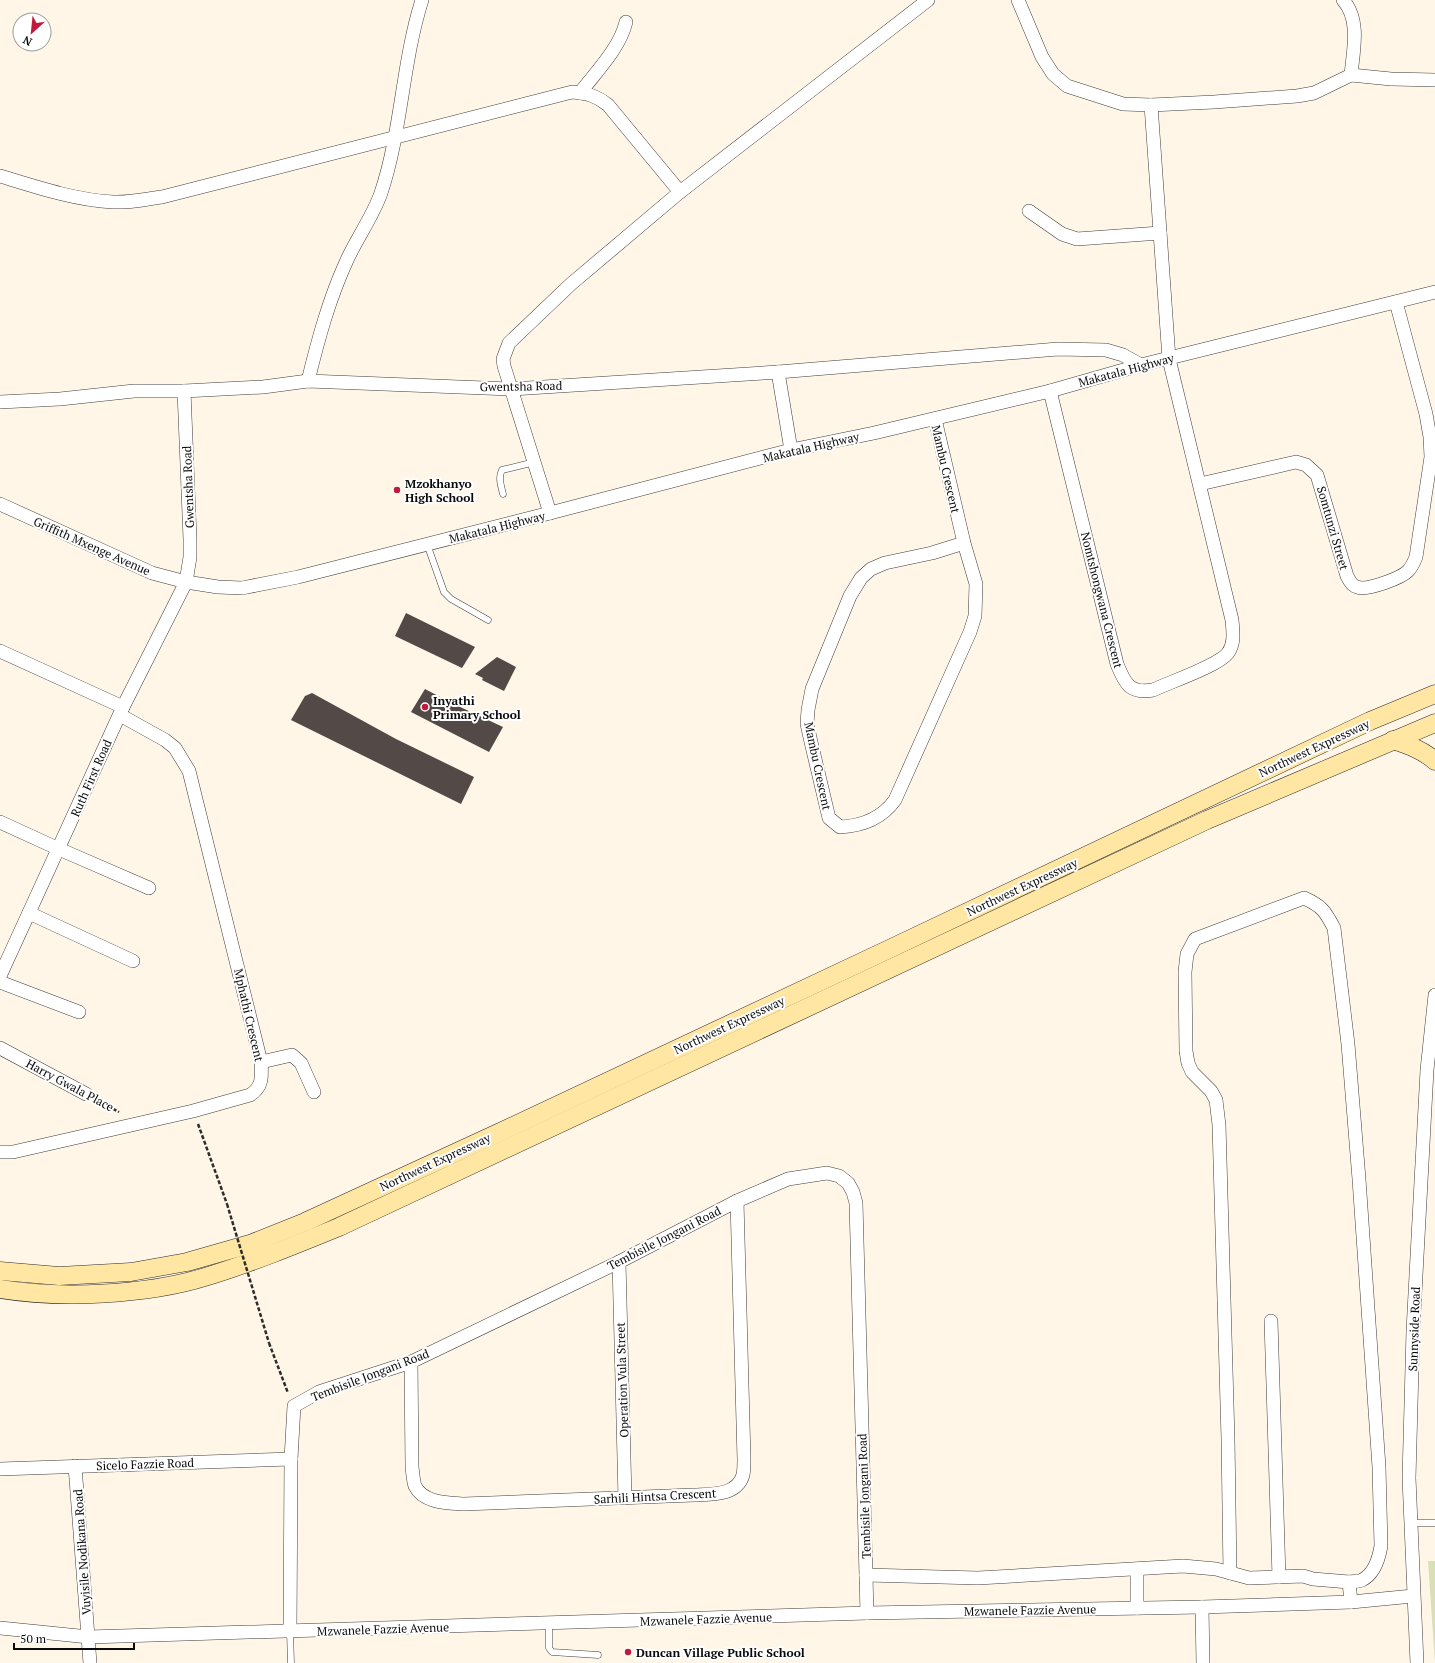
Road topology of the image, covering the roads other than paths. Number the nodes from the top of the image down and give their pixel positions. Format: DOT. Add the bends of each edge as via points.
graph roads {
  1 [pos="422,0"];
  2 [pos="928,0"];
  3 [pos="1018,0"];
  4 [pos="1343,0"];
  5 [pos="626,22"];
  6 [pos="1351,75"];
  7 [pos="1435,80"];
  8 [pos="580,93"];
  9 [pos="1150,105"];
  10 [pos="395,138"];
  11 [pos="0,176"];
  12 [pos="680,192"];
  13 [pos="1028,211"];
  14 [pos="1160,233"];
  15 [pos="1435,292"];
  16 [pos="1396,302"];
  17 [pos="1169,359"];
  18 [pos="1140,365"];
  19 [pos="778,372"];
  20 [pos="308,381"];
  21 [pos="512,388"];
  22 [pos="184,391"];
  23 [pos="1050,391"];
  24 [pos="0,402"];
  25 [pos="935,419"];
  26 [pos="791,450"];
  27 [pos="535,462"];
  28 [pos="1200,484"];
  29 [pos="503,494"];
  30 [pos="0,504"];
  31 [pos="550,513"];
  32 [pos="964,543"];
  33 [pos="427,544"];
  34 [pos="186,582"];
  35 [pos="488,620"];
  36 [pos="0,651"];
  37 [pos="1435,694"];
  38 [pos="121,711"];
  39 [pos="1435,724"];
  40 [pos="1393,740"];
  41 [pos="1435,761"];
  42 [pos="0,822"];
  43 [pos="59,849"];
  44 [pos="149,888"];
  45 [pos="29,913"];
  46 [pos="133,960"];
  47 [pos="0,976"];
  48 [pos="0,982"];
  49 [pos="1435,995"];
  50 [pos="79,1012"];
  51 [pos="0,1048"];
  52 [pos="261,1062"];
  53 [pos="314,1092"];
  54 [pos="86,1094"];
  55 [pos="0,1152"];
  56 [pos="737,1201"];
  57 [pos="618,1262"];
  58 [pos="0,1271"];
  59 [pos="0,1289"];
  60 [pos="1271,1321"];
  61 [pos="411,1362"];
  62 [pos="291,1459"];
  63 [pos="75,1466"];
  64 [pos="0,1469"];
  65 [pos="625,1498"];
  66 [pos="1410,1523"];
  67 [pos="1435,1523"];
  68 [pos="1137,1568"];
  69 [pos="1230,1573"];
  70 [pos="866,1575"];
  71 [pos="1279,1577"];
  72 [pos="1349,1582"];
  73 [pos="1413,1596"];
  74 [pos="1351,1602"];
  75 [pos="1202,1607"];
  76 [pos="1137,1608"];
  77 [pos="867,1613"];
  78 [pos="549,1624"];
  79 [pos="0,1628"];
  80 [pos="290,1632"];
  81 [pos="89,1637"];
  82 [pos="598,1655"];
  83 [pos="90,1663"];
  84 [pos="291,1663"];
  85 [pos="1203,1663"];
  86 [pos="1417,1663"];
  1 -- 10 [label="street" via="410,50"];
  2 -- 12 [label="street"];
  3 -- 9 [label="street" via="1042,57 1053,74 1067,86 1123,104"];
  4 -- 6 [label="street" via="1352,16 1355,31"];
  5 -- 8 [label="street" via="620,38"];
  6 -- 7 [label="street"];
  6 -- 9 [label="street" via="1314,93 1296,96"];
  8 -- 10 [label="street" via="572,92"];
  8 -- 12 [label="street" via="598,98 608,105"];
  9 -- 14 [label="street, Nomtshongwana Crescent"];
  10 -- 11 [label="street" via="162,197 133,201 93,200"];
  10 -- 20 [label="street" via="381,194 346,260 324,317"];
  12 -- 21 [label="street" via="571,284 509,343 503,358"];
  13 -- 14 [label="street" via="1062,234 1077,239"];
  14 -- 17 [label="street, Nomtshongwana Crescent"];
  15 -- 16 [label="street, Makatala Highway"];
  16 -- 17 [label="street, Makatala Highway"];
  16 -- 28 [label="street, Somtunzi Street" via="1426,414 1431,457 1416,557 1407,572 1397,578 1364,588 1351,583 1317,475 1306,465 1296,462"];
  17 -- 18 [label="street, Makatala Highway"];
  17 -- 28 [label="street, Nomtshongwana Crescent"];
  18 -- 19 [label="street, Gwentsha Road" via="1123,355 1106,350 1058,349"];
  18 -- 23 [label="street, Makatala Highway"];
  19 -- 21 [label="street, Gwentsha Road"];
  19 -- 26 [label="street"];
  20 -- 21 [label="street, Gwentsha Road"];
  20 -- 22 [label="street, Gwentsha Road" via="263,387"];
  21 -- 27 [label="street"];
  22 -- 24 [label="street, Gwentsha Road" via="134,391"];
  22 -- 34 [label="street, Gwentsha Road" via="190,539"];
  23 -- 25 [label="street, Makatala Highway"];
  23 -- 28 [label="street, Nomtshongwana Crescent" via="1117,664 1128,686 1136,690 1153,690 1217,662 1232,645 1232,620"];
  25 -- 26 [label="street, Makatala Highway"];
  25 -- 32 [label="street, Mambu Crescent"];
  26 -- 31 [label="street, Makatala Highway"];
  27 -- 29 [label="lane" via="502,470 500,480"];
  27 -- 31 [label="street"];
  30 -- 34 [label="street, Griffith Mxenge Avenue" via="152,573"];
  31 -- 33 [label="street, Makatala Highway"];
  32 -- 32 [label="street, Mambu Crescent" via="976,584 975,616 970,632 895,800 876,818 840,827 829,818 807,724 812,689 850,596 871,569 885,563"];
  33 -- 34 [label="street, Makatala Highway" via="298,577 242,588"];
  33 -- 35 [label="lane" via="444,592 451,599"];
  34 -- 38 [label="street, Ruth First Road"];
  36 -- 38 [label="street, Mphathi Crescent"];
  37 -- 58 [label="main road, Northwest Expressway" via="1370,721 833,976 305,1222 250,1244 188,1262 131,1272 59,1276"];
  38 -- 43 [label="street, Ruth First Road"];
  38 -- 52 [label="street, Mphathi Crescent" via="175,748 189,771"];
  39 -- 40 [label="main road, Northwest Expressway"];
  40 -- 41 [label="main road" via="1414,747"];
  40 -- 59 [label="main road, Northwest Expressway" via="1207,820 339,1227 270,1255 204,1277 143,1290 76,1294"];
  42 -- 43 [label="street"];
  43 -- 44 [label="street"];
  43 -- 45 [label="street, Ruth First Road"];
  45 -- 46 [label="street"];
  45 -- 47 [label="street, Ruth First Road"];
  48 -- 50 [label="street"];
  49 -- 66 [label="street, Sunnyside Road" via="1427,1070 1413,1331"];
  51 -- 54 [label="street, Harry Gwala Place"];
  52 -- 53 [label="street" via="292,1055 301,1063"];
  52 -- 55 [label="street, Mphathi Crescent" via="261,1084 250,1096 13,1152"];
  56 -- 57 [label="street, Tembisile Jongani Road"];
  56 -- 65 [label="street, Sarhili Hintsa Crescent" via="743,1474 736,1486 719,1494"];
  56 -- 70 [label="street, Tembisile Jongani Road" via="788,1179 827,1173 839,1176 848,1183 853,1192 857,1221"];
  57 -- 61 [label="street, Tembisile Jongani Road"];
  57 -- 65 [label="street, Operation Vula Street"];
  60 -- 71 [label="street"];
  61 -- 62 [label="street, Tembisile Jongani Road" via="326,1390 294,1406"];
  61 -- 65 [label="street, Sarhili Hintsa Crescent" via="412,1468 416,1487 421,1493 442,1502 464,1504"];
  62 -- 63 [label="street, Sicelo Fazzie Road"];
  62 -- 80 [label="street"];
  63 -- 64 [label="street, Sicelo Fazzie Road"];
  63 -- 81 [label="street, Vuyisile Nodikana Road"];
  66 -- 67 [label="lane"];
  66 -- 73 [label="street, Sunnyside Road"];
  68 -- 69 [label="street" via="1195,1566"];
  68 -- 70 [label="street" via="978,1578"];
  68 -- 76 [label="street"];
  69 -- 71 [label="street" via="1249,1578"];
  69 -- 72 [label="street" via="1219,1125 1216,1100 1211,1091 1192,1072 1188,1063 1185,972 1187,954 1195,939 1304,898 1318,904 1334,928 1348,1044 1358,1163 1379,1467 1379,1557 1371,1572 1362,1580"];
  70 -- 77 [label="street, Tembisile Jongani Road"];
  71 -- 72 [label="street" via="1303,1576"];
  72 -- 74 [label="street"];
  73 -- 74 [label="street, Mzwanele Fazzie Avenue"];
  73 -- 86 [label="street, Sunnyside Road"];
  74 -- 75 [label="street, Mzwanele Fazzie Avenue"];
  75 -- 76 [label="street, Mzwanele Fazzie Avenue"];
  75 -- 85 [label="street"];
  76 -- 77 [label="street, Mzwanele Fazzie Avenue"];
  77 -- 78 [label="street, Mzwanele Fazzie Avenue"];
  78 -- 80 [label="street, Mzwanele Fazzie Avenue"];
  78 -- 82 [label="lane" via="549,1648 552,1652"];
  79 -- 81 [label="street, Mzwanele Fazzie Avenue"];
  80 -- 81 [label="street, Mzwanele Fazzie Avenue"];
  80 -- 84 [label="lane"];
  81 -- 83 [label="street, Vuyisile Nodikana Road"];
}
